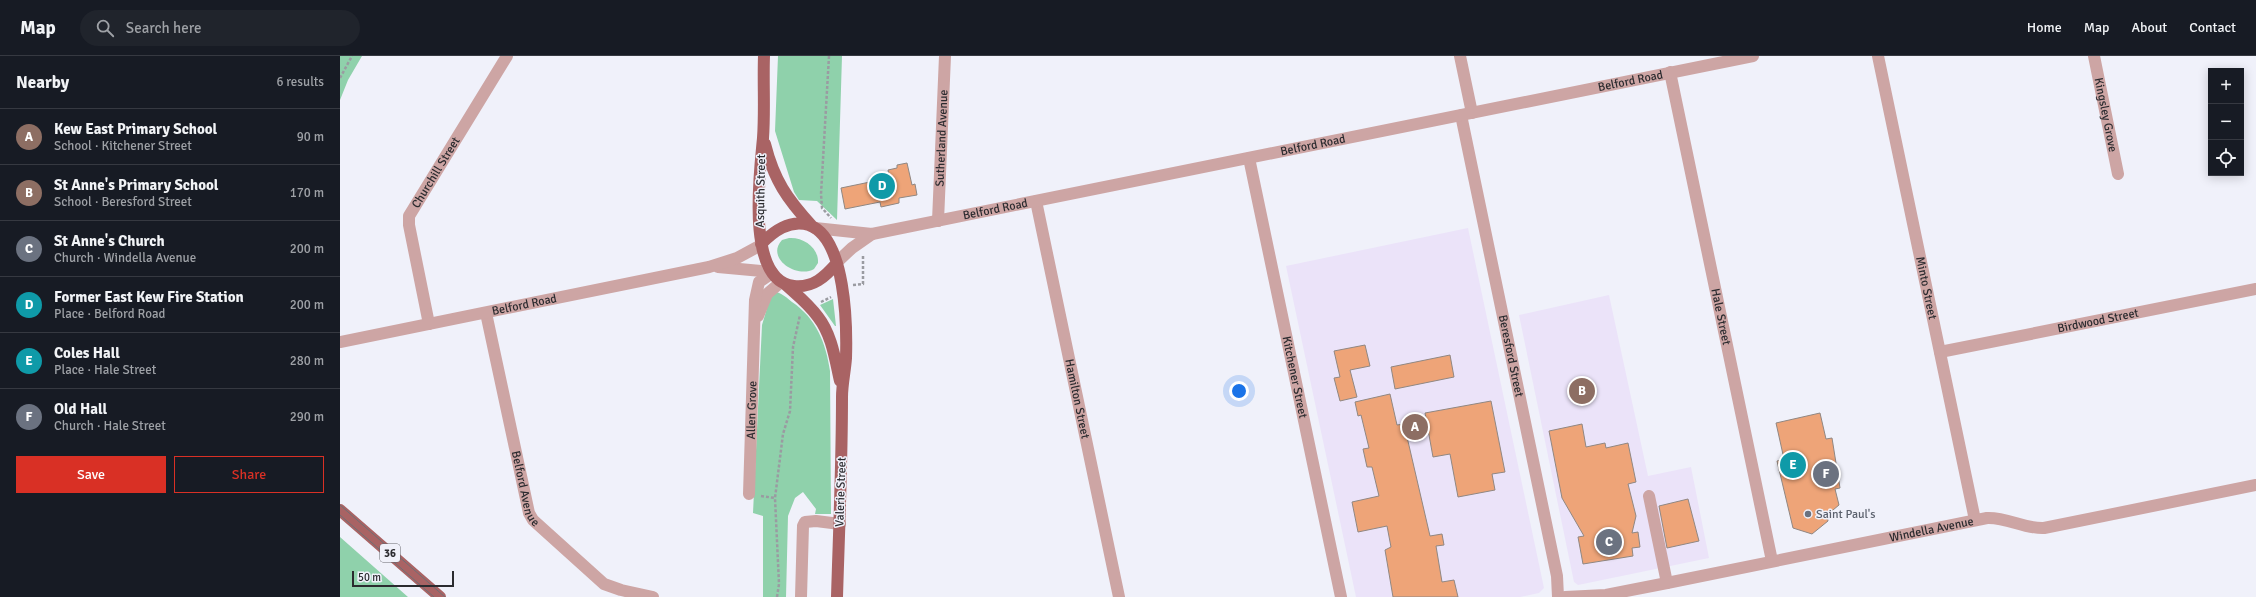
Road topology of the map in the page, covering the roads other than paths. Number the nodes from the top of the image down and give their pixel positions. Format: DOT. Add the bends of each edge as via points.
graph roads {
  1 [pos="507,56"];
  2 [pos="764,56"];
  3 [pos="945,56"];
  4 [pos="1460,56"];
  5 [pos="1753,56"];
  6 [pos="1878,56"];
  7 [pos="2094,56"];
  8 [pos="1670,72"];
  9 [pos="1466,114"];
  10 [pos="763,137"];
  11 [pos="1249,158"];
  12 [pos="2118,174"];
  13 [pos="1036,201"];
  14 [pos="938,221"];
  15 [pos="814,227"];
  16 [pos="872,234"];
  17 [pos="761,244"];
  18 [pos="837,263"];
  19 [pos="709,267"];
  20 [pos="772,272"];
  21 [pos="783,283"];
  22 [pos="2256,289"];
  23 [pos="486,313"];
  24 [pos="429,324"];
  25 [pos="755,326"];
  26 [pos="340,342"];
  27 [pos="1940,352"];
  28 [pos="842,388"];
  29 [pos="2256,486"];
  30 [pos="749,494"];
  31 [pos="1649,496"];
  32 [pos="340,510"];
  33 [pos="1975,520"];
  34 [pos="840,524"];
  35 [pos="1772,561"];
  36 [pos="1667,583"];
  37 [pos="1603,596"];
  38 [pos="440,597"];
  39 [pos="654,597"];
  40 [pos="801,597"];
  41 [pos="836,597"];
  42 [pos="1119,597"];
  43 [pos="1340,597"];
  44 [pos="1558,597"];
  45 [pos="1565,597"];
  1 -- 24 [label="street, Churchill Street" via="409,216"];
  2 -- 10 [label="main road, Asquith Street"];
  3 -- 14 [label="street, Sutherland Avenue"];
  4 -- 9 [label="street, Beresford Street"];
  5 -- 8 [label="street, Belford Road"];
  6 -- 27 [label="street, Minto Street"];
  7 -- 12 [label="street, Kingsley Grove"];
  8 -- 9 [label="street, Belford Road"];
  8 -- 35 [label="street, Hale Street"];
  9 -- 11 [label="street, Belford Road"];
  9 -- 44 [label="street, Beresford Street" via="1557,576"];
  10 -- 15 [label="main road, Asquith Street" via="781,190"];
  10 -- 17 [label="main road, Asquith Street" via="759,171"];
  11 -- 13 [label="street, Belford Road"];
  11 -- 43 [label="street, Kitchener Street"];
  13 -- 14 [label="street, Belford Road"];
  13 -- 42 [label="street, Hamilton Street"];
  14 -- 16 [label="street, Belford Road"];
  15 -- 16 [label="street, Belford Road"];
  15 -- 17 [label="main road" via="800,224 786,226 772,233"];
  15 -- 18 [label="main road" via="830,246"];
  16 -- 18 [label="street, Belford Road"];
  17 -- 19 [label="street, Belford Road" via="731,260"];
  17 -- 20 [label="main road" via="765,260"];
  18 -- 21 [label="main road" via="823,278 812,284 800,286"];
  18 -- 28 [label="main road, Valerie Street" via="842,290 846,351"];
  19 -- 20 [label="street, Belford Road"];
  19 -- 23 [label="street, Belford Road"];
  20 -- 21 [label="main road"];
  20 -- 25 [label="street, Allen Grove" via="761,280 757,288"];
  21 -- 25 [label="street, Allen Grove" via="767,294"];
  21 -- 28 [label="main road, Valerie Street" via="819,317 830,339"];
  22 -- 27 [label="street, Birdwood Street"];
  23 -- 24 [label="street, Belford Road"];
  23 -- 39 [label="street, Belford Avenue" via="528,514 604,584"];
  24 -- 26 [label="street, Belford Road"];
  25 -- 30 [label="street, Allen Grove"];
  27 -- 33 [label="street, Minto Street"];
  28 -- 34 [label="main road, Valerie Street"];
  29 -- 33 [label="street, Windella Avenue" via="2044,528 1996,518"];
  31 -- 36 [label="street"];
  32 -- 38 [label="main road, 36"];
  33 -- 35 [label="street, Windella Avenue"];
  34 -- 40 [label="street" via="805,522"];
  34 -- 41 [label="main road, Valerie Street"];
  35 -- 36 [label="street, Windella Avenue"];
  36 -- 37 [label="street, Windella Avenue"];
  37 -- 45 [label="street, Windella Avenue"];
}
